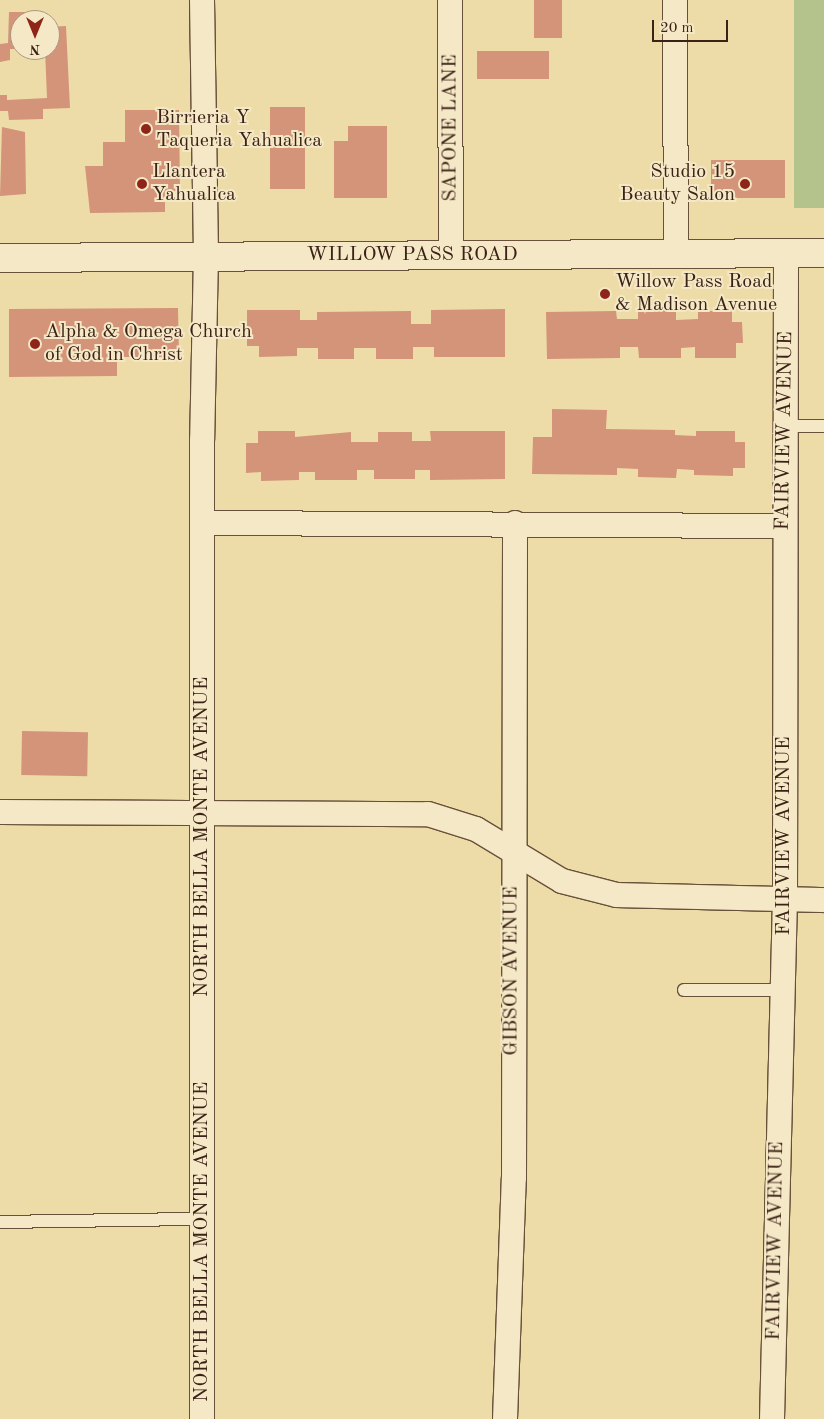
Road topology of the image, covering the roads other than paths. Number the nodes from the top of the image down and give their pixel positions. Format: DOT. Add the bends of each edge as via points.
graph roads {
  1 [pos="202,0"];
  2 [pos="450,0"];
  3 [pos="674,0"];
  4 [pos="676,254"];
  5 [pos="786,254"];
  6 [pos="824,254"];
  7 [pos="451,255"];
  8 [pos="206,256"];
  9 [pos="0,258"];
  10 [pos="787,426"];
  11 [pos="824,426"];
  12 [pos="204,523"];
  13 [pos="515,523"];
  14 [pos="784,526"];
  15 [pos="202,811"];
  16 [pos="0,812"];
  17 [pos="512,850"];
  18 [pos="784,900"];
  19 [pos="824,900"];
  20 [pos="684,990"];
  21 [pos="782,990"];
  22 [pos="202,1219"];
  23 [pos="0,1222"];
  24 [pos="202,1419"];
  25 [pos="505,1419"];
  26 [pos="772,1419"];
  1 -- 8 [label="street, NORTH BELLA MONTE AVENUE"];
  2 -- 7 [label="street, SAPONE LANE"];
  3 -- 4 [label="street"];
  4 -- 5 [label="main road, WILLOW PASS ROAD"];
  4 -- 7 [label="main road, WILLOW PASS ROAD"];
  5 -- 6 [label="main road, WILLOW PASS ROAD"];
  5 -- 10 [label="street, FAIRVIEW AVENUE"];
  7 -- 8 [label="main road, WILLOW PASS ROAD"];
  8 -- 9 [label="main road, WILLOW PASS ROAD"];
  8 -- 12 [label="street, NORTH BELLA MONTE AVENUE"];
  10 -- 11 [label="lane"];
  10 -- 14 [label="street, FAIRVIEW AVENUE"];
  12 -- 13 [label="street"];
  12 -- 15 [label="street, NORTH BELLA MONTE AVENUE"];
  13 -- 14 [label="street"];
  13 -- 17 [label="street, GIBSON AVENUE"];
  14 -- 18 [label="street, FAIRVIEW AVENUE"];
  15 -- 16 [label="street"];
  15 -- 17 [label="street" via="428,814 476,829"];
  15 -- 22 [label="street, NORTH BELLA MONTE AVENUE"];
  17 -- 18 [label="street" via="562,881 618,895"];
  17 -- 25 [label="street, GIBSON AVENUE" via="514,1178"];
  18 -- 19 [label="street"];
  18 -- 21 [label="street, FAIRVIEW AVENUE"];
  20 -- 21 [label="lane"];
  21 -- 26 [label="street, FAIRVIEW AVENUE"];
  22 -- 23 [label="lane"];
  22 -- 24 [label="street, NORTH BELLA MONTE AVENUE"];
}
